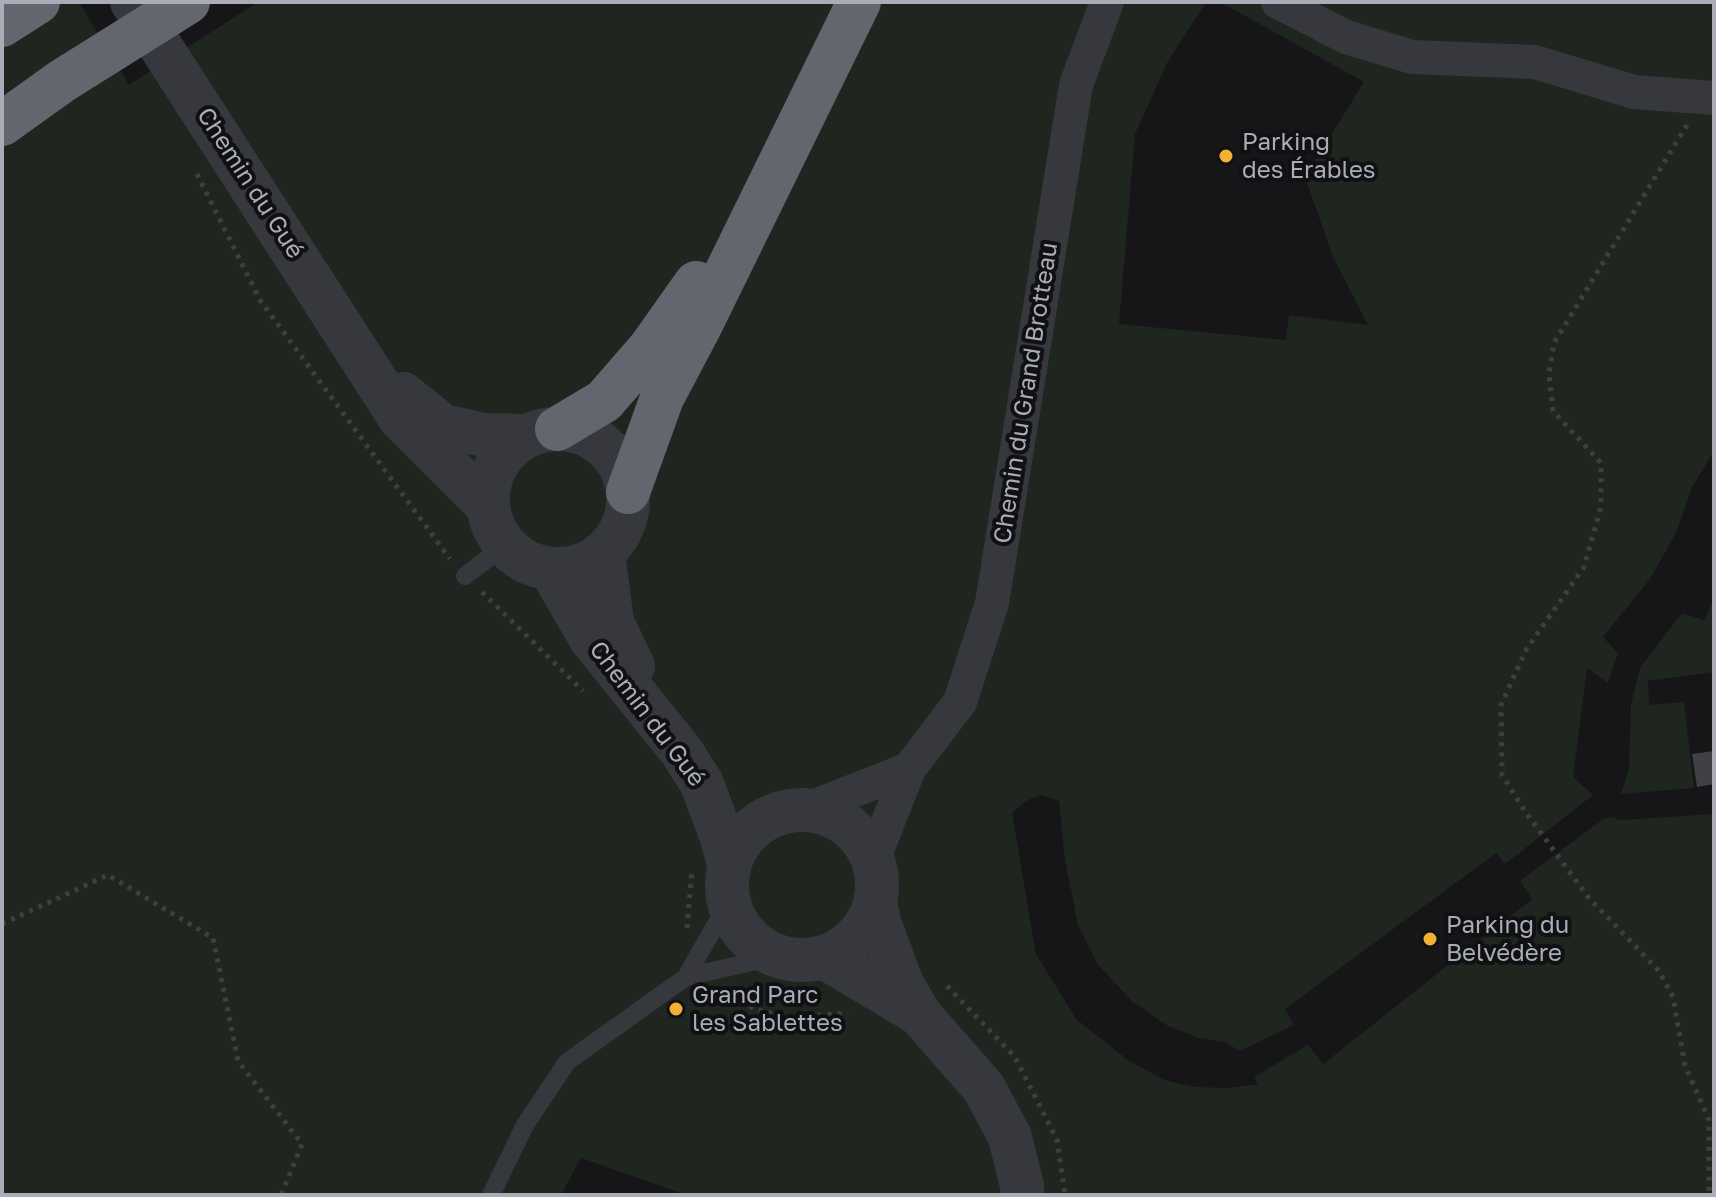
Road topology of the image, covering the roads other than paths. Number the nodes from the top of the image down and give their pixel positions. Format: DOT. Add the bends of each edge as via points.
graph roads {
  1 [pos="132,2"];
  2 [pos="188,2"];
  3 [pos="837,2"];
  4 [pos="859,2"];
  5 [pos="1107,2"];
  6 [pos="1278,2"];
  7 [pos="1709,98"];
  8 [pos="2,124"];
  9 [pos="366,365"];
  10 [pos="543,432"];
  11 [pos="628,492"];
  12 [pos="487,505"];
  13 [pos="504,546"];
  14 [pos="603,554"];
  15 [pos="551,570"];
  16 [pos="465,576"];
  17 [pos="909,769"];
  18 [pos="796,810"];
  19 [pos="873,860"];
  20 [pos="728,883"];
  21 [pos="875,903"];
  22 [pos="778,956"];
  23 [pos="824,957"];
  24 [pos="686,977"];
  25 [pos="920,1015"];
  26 [pos="491,1195"];
  27 [pos="1022,1195"];
  1 -- 9 [label="street, Chemin du Gué"];
  2 -- 8 [label="highway"];
  3 -- 10 [label="highway" via="690,294 604,401"];
  4 -- 11 [label="highway" via="662,398"];
  5 -- 17 [label="street, Chemin du Grand Brotteau" via="1076,85 992,603 960,702"];
  6 -- 7 [label="street" via="1346,37 1412,57 1535,62 1634,92"];
  9 -- 10 [label="street, Chemin du Gué" via="443,426 484,435"];
  9 -- 12 [label="street, Chemin du Gué" via="400,418"];
  10 -- 11 [label="street" via="576,431 605,447 617,461"];
  10 -- 12 [label="street" via="508,449 496,464"];
  11 -- 14 [label="street" via="620,533"];
  12 -- 13 [label="street"];
  13 -- 15 [label="street" via="520,559"];
  13 -- 16 [label="lane"];
  14 -- 15 [label="street" via="576,567"];
  14 -- 18 [label="street, Chemin du Gué" via="612,622 630,662 720,785 747,799"];
  15 -- 20 [label="street, Chemin du Gué" via="591,639 702,784 721,835"];
  17 -- 18 [label="street"];
  17 -- 19 [label="street, Chemin du Grand Brotteau"];
  18 -- 19 [label="street" via="828,814 848,825"];
  18 -- 20 [label="street" via="749,830 737,846"];
  19 -- 21 [label="street"];
  20 -- 22 [label="street" via="738,926 755,944"];
  20 -- 24 [label="lane"];
  21 -- 23 [label="street" via="857,936"];
  21 -- 25 [label="street" via="902,984"];
  22 -- 23 [label="street"];
  22 -- 24 [label="lane"];
  23 -- 25 [label="street"];
  24 -- 26 [label="lane" via="567,1062 525,1125"];
  25 -- 27 [label="street" via="984,1088 1010,1137"];
}
